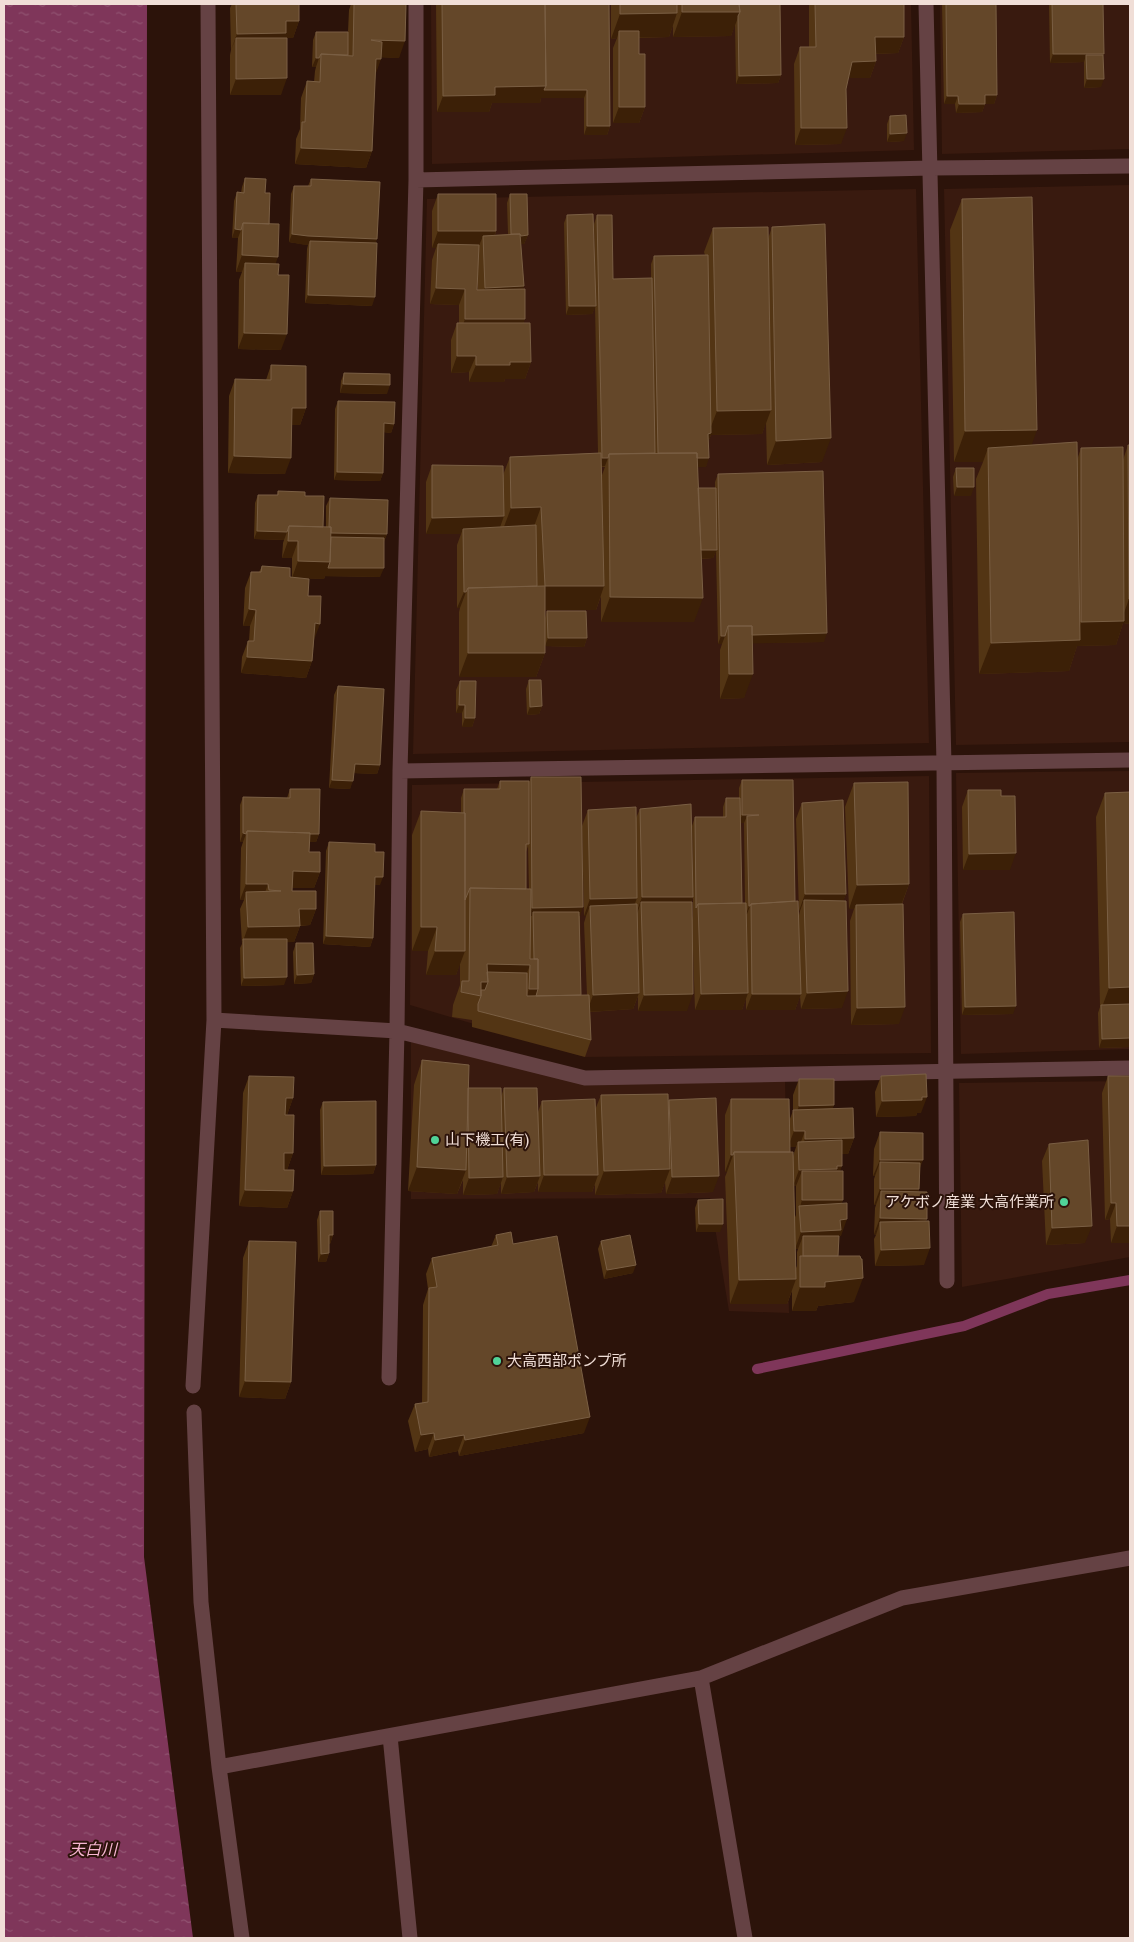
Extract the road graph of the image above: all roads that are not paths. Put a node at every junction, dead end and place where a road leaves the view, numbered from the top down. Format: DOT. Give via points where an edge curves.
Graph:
graph roads {
  1 [pos="208,4"];
  2 [pos="416,4"];
  3 [pos="926,4"];
  4 [pos="1130,166"];
  5 [pos="931,168"];
  6 [pos="416,180"];
  7 [pos="1130,760"];
  8 [pos="944,764"];
  9 [pos="400,772"];
  10 [pos="214,1020"];
  11 [pos="397,1031"];
  12 [pos="1130,1068"];
  13 [pos="947,1070"];
  14 [pos="947,1281"];
  15 [pos="389,1378"];
  16 [pos="193,1386"];
  17 [pos="194,1412"];
  18 [pos="1130,1558"];
  19 [pos="701,1678"];
  20 [pos="390,1736"];
  21 [pos="219,1767"];
  22 [pos="242,1938"];
  23 [pos="410,1938"];
  24 [pos="745,1938"];
  1 -- 10 [label="street"];
  2 -- 6 [label="street"];
  3 -- 5 [label="street"];
  4 -- 5 [label="street"];
  5 -- 6 [label="street"];
  5 -- 8 [label="street"];
  6 -- 9 [label="street"];
  7 -- 8 [label="street"];
  8 -- 9 [label="street"];
  8 -- 13 [label="street"];
  9 -- 11 [label="street"];
  10 -- 11 [label="street"];
  10 -- 16 [label="street"];
  11 -- 13 [label="street" via="585,1078"];
  11 -- 15 [label="street"];
  12 -- 13 [label="street"];
  13 -- 14 [label="street"];
  17 -- 21 [label="street" via="201,1602"];
  18 -- 19 [label="street" via="902,1598"];
  19 -- 20 [label="street"];
  19 -- 24 [label="street"];
  20 -- 21 [label="street"];
  20 -- 23 [label="street"];
  21 -- 22 [label="street"];
}
